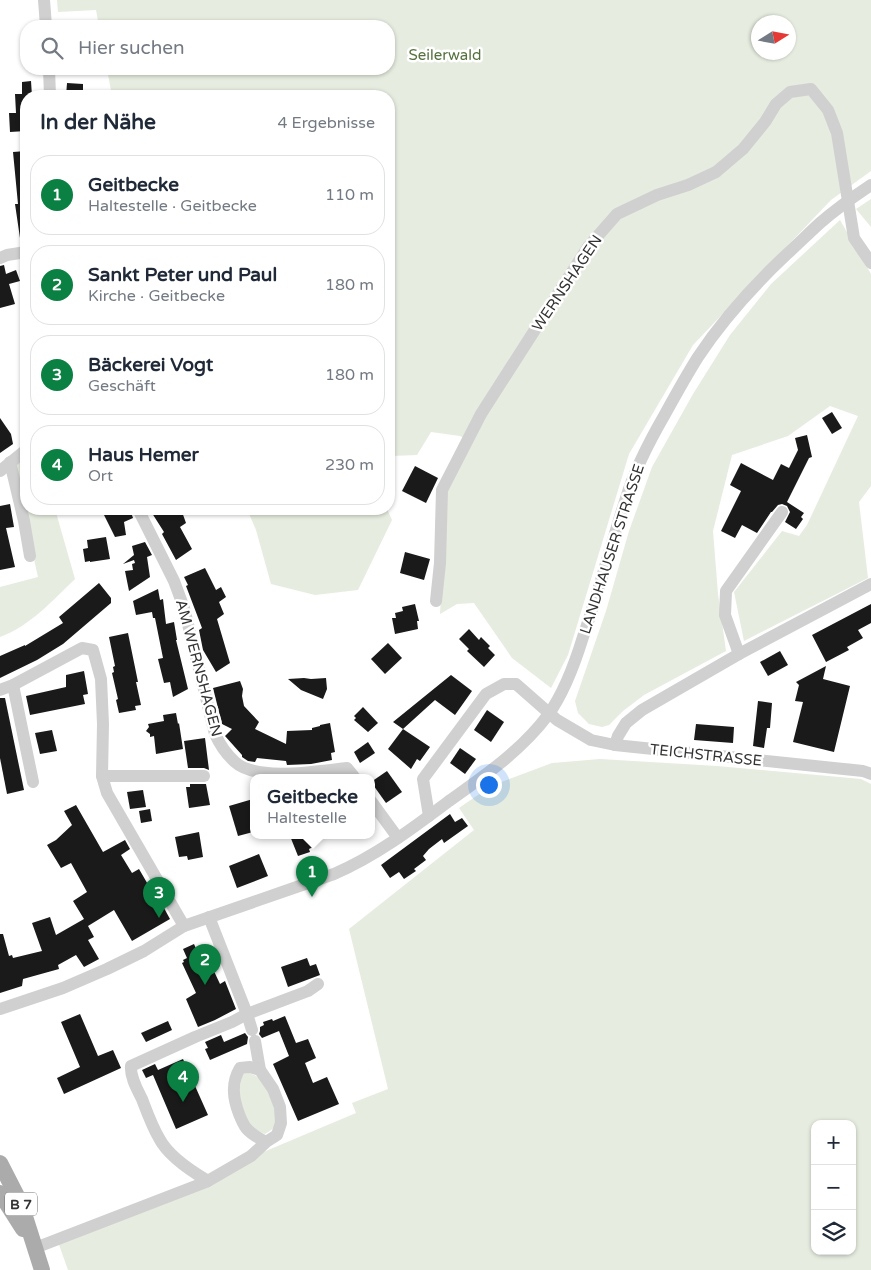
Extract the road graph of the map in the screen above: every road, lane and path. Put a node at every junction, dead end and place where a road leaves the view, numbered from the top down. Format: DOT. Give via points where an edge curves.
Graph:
graph roads {
  1 [pos="44,0"];
  2 [pos="46,20"];
  3 [pos="49,75"];
  4 [pos="50,90"];
  5 [pos="871,185"];
  6 [pos="847,201"];
  7 [pos="20,253"];
  8 [pos="0,258"];
  9 [pos="871,263"];
  10 [pos="20,454"];
  11 [pos="10,462"];
  12 [pos="0,471"];
  13 [pos="20,504"];
  14 [pos="782,512"];
  15 [pos="23,515"];
  16 [pos="141,515"];
  17 [pos="30,556"];
  18 [pos="871,584"];
  19 [pos="436,601"];
  20 [pos="739,654"];
  21 [pos="13,685"];
  22 [pos="0,690"];
  23 [pos="549,714"];
  24 [pos="615,745"];
  25 [pos="287,774"];
  26 [pos="287,774"];
  27 [pos="351,774"];
  28 [pos="871,774"];
  29 [pos="102,776"];
  30 [pos="204,776"];
  31 [pos="33,782"];
  32 [pos="375,806"];
  33 [pos="429,816"];
  34 [pos="398,838"];
  35 [pos="209,917"];
  36 [pos="184,926"];
  37 [pos="318,984"];
  38 [pos="0,1010"];
  39 [pos="247,1014"];
  40 [pos="260,1070"];
  41 [pos="266,1142"];
  42 [pos="0,1163"];
  43 [pos="208,1181"];
  44 [pos="0,1192"];
  45 [pos="35,1248"];
  46 [pos="42,1270"];
  1 -- 2 [label="street"];
  3 -- 4 [label="street"];
  5 -- 6 [label="street, LANDHAUSER STRASSE"];
  6 -- 9 [label="street" via="854,238"];
  6 -- 19 [label="street, WERNSHAGEN" via="837,133 828,110 811,89 790,92 776,104 743,149 716,172 617,214 588,247 481,414 442,490"];
  6 -- 23 [label="street, LANDHAUSER STRASSE" via="759,281 699,355 675,395 626,496 573,668"];
  7 -- 8 [label="street"];
  10 -- 11 [label="street"];
  11 -- 12 [label="street"];
  11 -- 13 [label="street"];
  14 -- 20 [label="street" via="726,591 725,615"];
  15 -- 17 [label="street"];
  16 -- 25 [label="street, AM WERNSHAGEN" via="184,608 221,747 236,764 255,772"];
  18 -- 20 [label="street"];
  20 -- 24 [label="street" via="642,710 626,723"];
  21 -- 22 [label="street"];
  21 -- 29 [label="street" via="82,648 93,650 100,679"];
  21 -- 31 [label="street"];
  23 -- 24 [label="street, TEICHSTRASSE" via="591,740"];
  23 -- 33 [label="street, LANDHAUSER STRASSE" via="497,766"];
  23 -- 33 [label="street" via="516,684 504,684 486,694 423,779"];
  24 -- 28 [label="street, TEICHSTRASSE"];
  26 -- 27 [label="street, AM WERNSHAGEN" via="347,768"];
  29 -- 30 [label="street"];
  29 -- 36 [label="street" via="108,793"];
  32 -- 34 [label="street"];
  33 -- 34 [label="street, LANDHAUSER STRASSE"];
  34 -- 35 [label="street, LANDHAUSER STRASSE" via="334,874"];
  35 -- 36 [label="street, LANDHAUSER STRASSE"];
  35 -- 39 [label="street"];
  36 -- 38 [label="street, LANDHAUSER STRASSE" via="107,969"];
  37 -- 39 [label="street" via="308,991"];
  39 -- 40 [label="street"];
  39 -- 43 [label="street" via="131,1066 132,1077 160,1140 177,1159"];
  40 -- 41 [label="street" via="280,1107 281,1123 277,1135"];
  40 -- 41 [label="street" via="250,1066 240,1068 233,1088 235,1104 245,1127"];
  41 -- 43 [label="street" via="252,1156"];
  42 -- 45 [label="main road, B 7" via="21,1204"];
  43 -- 45 [label="street"];
  44 -- 45 [label="main road, B 7"];
  45 -- 46 [label="main road, B 7"];
}
